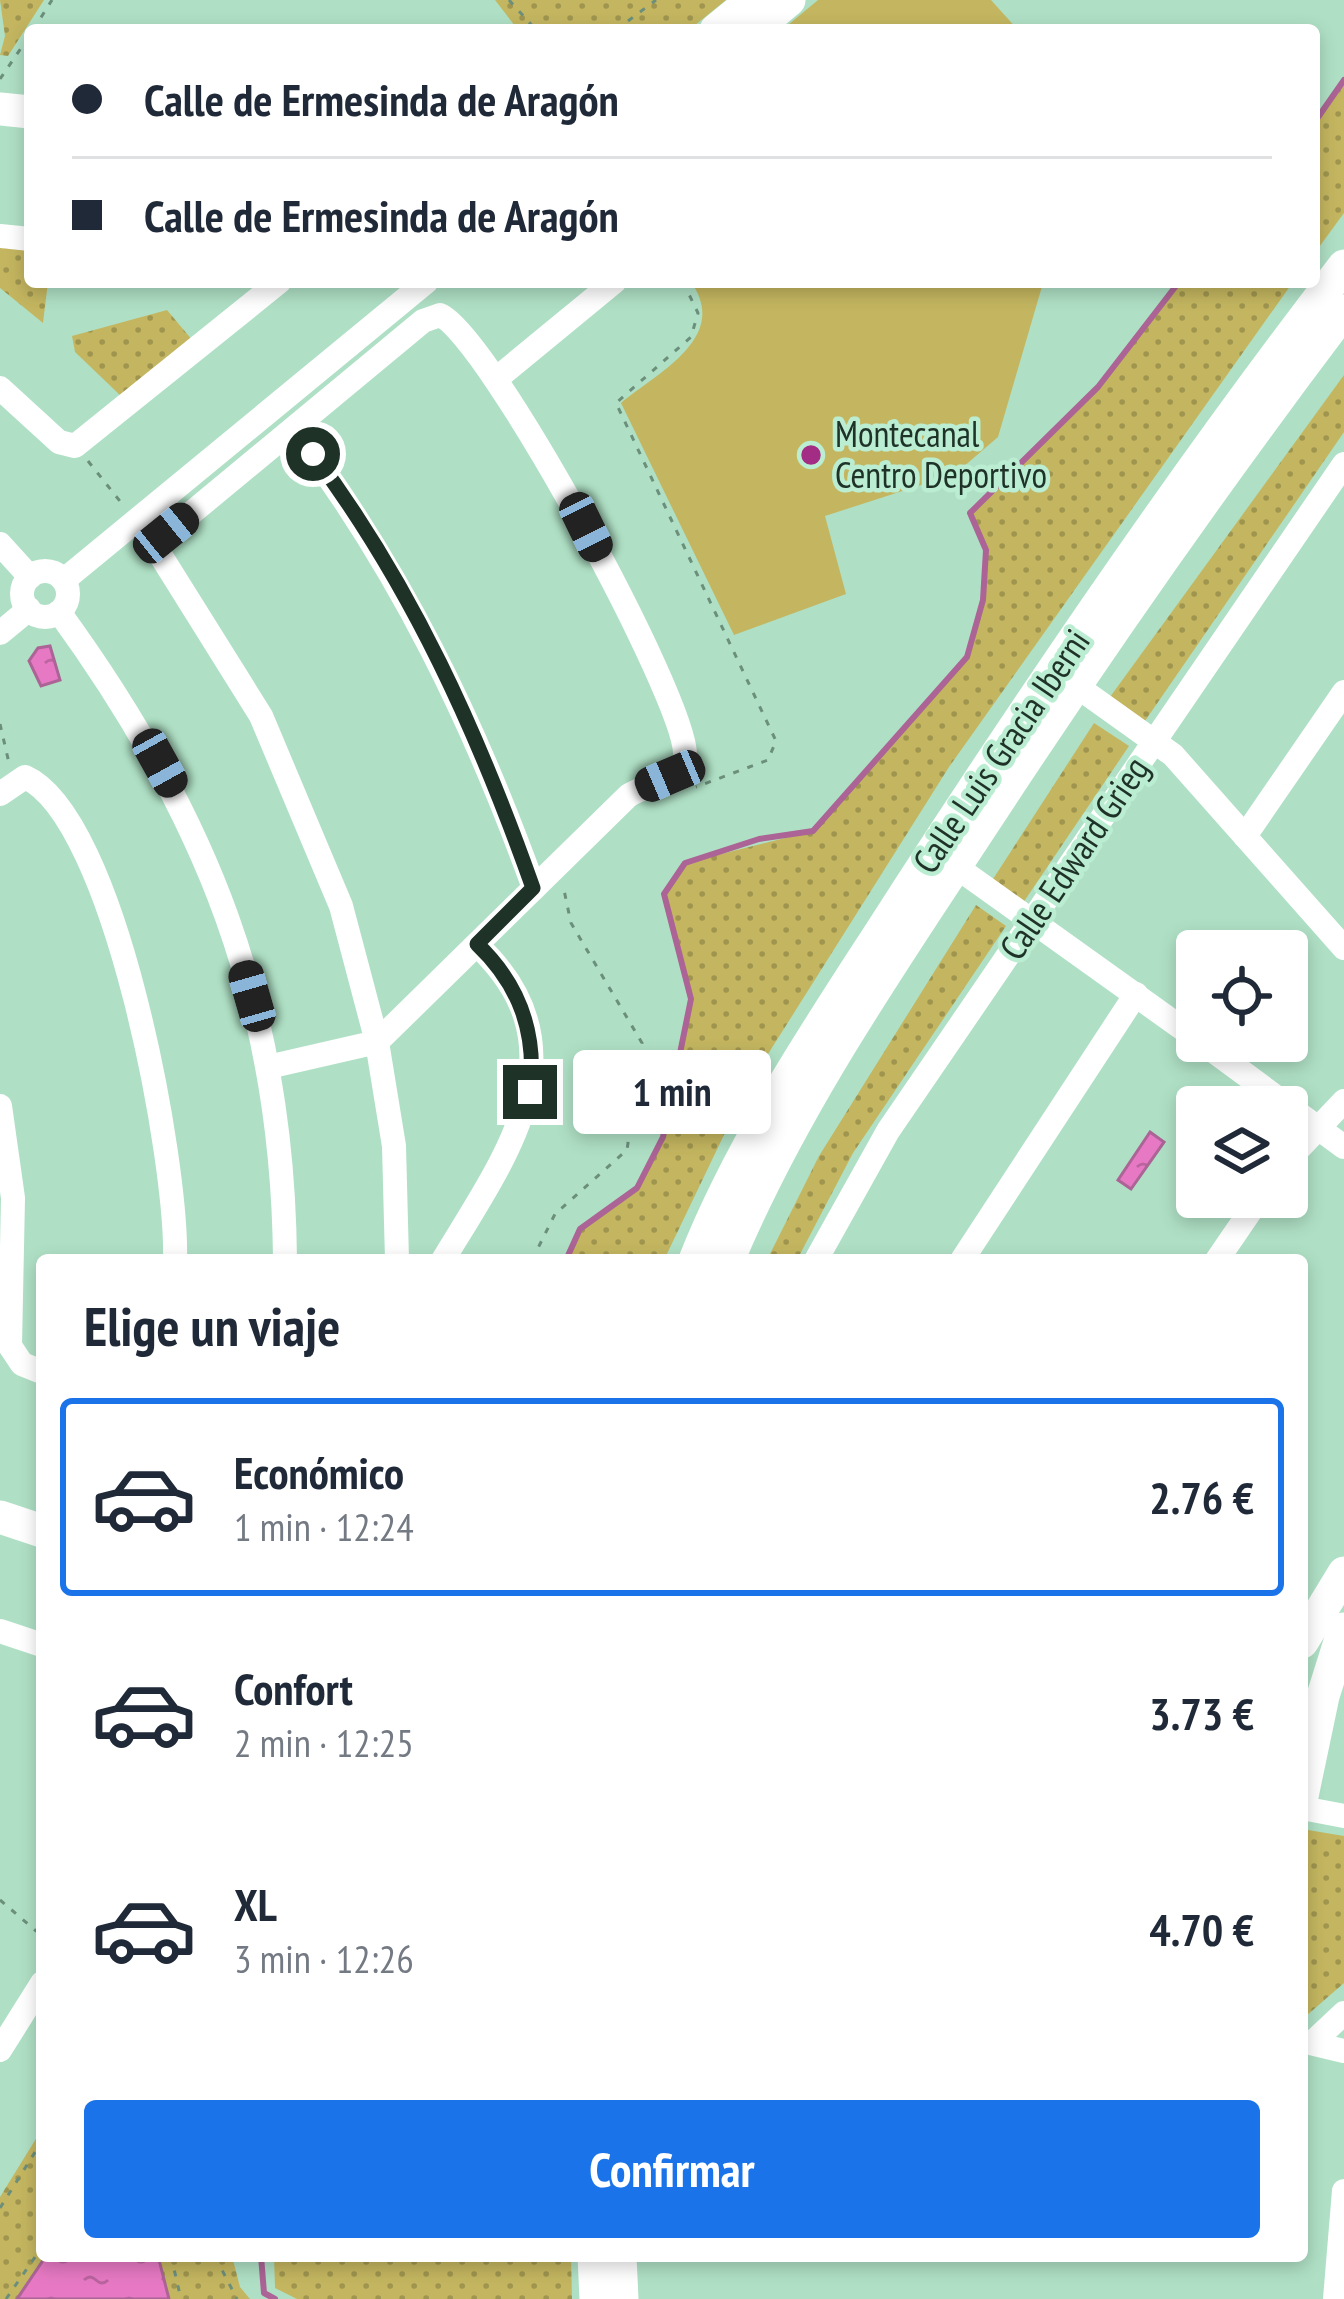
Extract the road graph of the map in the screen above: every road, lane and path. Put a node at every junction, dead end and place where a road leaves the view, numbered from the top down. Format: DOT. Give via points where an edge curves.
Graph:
graph roads {
  1 [pos="509,0"];
  2 [pos="656,0"];
  3 [pos="753,0"];
  4 [pos="789,0"];
  5 [pos="531,24"];
  6 [pos="624,24"];
  7 [pos="723,24"];
  8 [pos="760,24"];
  9 [pos="24,44"];
  10 [pos="0,79"];
  11 [pos="1344,266"];
  12 [pos="272,288"];
  13 [pos="419,288"];
  14 [pos="607,288"];
  15 [pos="1344,311"];
  16 [pos="496,379"];
  17 [pos="0,388"];
  18 [pos="294,429"];
  19 [pos="75,446"];
  20 [pos="1344,464"];
  21 [pos="126,509"];
  22 [pos="0,544"];
  23 [pos="30,577"];
  24 [pos="64,580"];
  25 [pos="29,609"];
  26 [pos="59,612"];
  27 [pos="0,633"];
  28 [pos="1075,686"];
  29 [pos="1344,692"];
  30 [pos="0,724"];
  31 [pos="1155,740"];
  32 [pos="6,788"];
  33 [pos="1244,836"];
  34 [pos="955,866"];
  35 [pos="533,888"];
  36 [pos="1034,920"];
  37 [pos="477,944"];
  38 [pos="1344,947"];
  39 [pos="1136,994"];
  40 [pos="1176,1024"];
  41 [pos="377,1042"];
  42 [pos="1228,1062"];
  43 [pos="268,1067"];
  44 [pos="1344,1101"];
  45 [pos="0,1107"];
  46 [pos="1316,1126"];
  47 [pos="1308,1136"];
  48 [pos="1344,1147"];
  49 [pos="1245,1218"];
  50 [pos="175,1254"];
  51 [pos="285,1254"];
  52 [pos="397,1254"];
  53 [pos="446,1254"];
  54 [pos="698,1254"];
  55 [pos="731,1254"];
  56 [pos="819,1254"];
  57 [pos="966,1254"];
  58 [pos="1221,1254"];
  59 [pos="36,1370"];
  60 [pos="0,1496"];
  61 [pos="36,1508"];
  62 [pos="0,1517"];
  63 [pos="36,1529"];
  64 [pos="1344,1573"];
  65 [pos="1344,1629"];
  66 [pos="0,1631"];
  67 [pos="1308,1632"];
  68 [pos="36,1643"];
  69 [pos="1308,1722"];
  70 [pos="1308,1809"];
  71 [pos="1344,1816"];
  72 [pos="0,1900"];
  73 [pos="36,1931"];
  74 [pos="36,1993"];
  75 [pos="1344,2013"];
  76 [pos="1308,2042"];
  77 [pos="0,2050"];
  78 [pos="1344,2051"];
  79 [pos="36,2151"];
  80 [pos="1344,2191"];
  81 [pos="0,2208"];
  82 [pos="36,2256"];
  83 [pos="172,2262"];
  84 [pos="222,2262"];
  85 [pos="594,2262"];
  86 [pos="620,2262"];
  87 [pos="6,2299"];
  88 [pos="181,2299"];
  89 [pos="237,2299"];
  90 [pos="596,2299"];
  91 [pos="622,2299"];
  92 [pos="1335,2299"];
  1 -- 5 [label="path"];
  2 -- 6 [label="path"];
  3 -- 7 [label="main road"];
  4 -- 8 [label="main road"];
  9 -- 10 [label="path"];
  11 -- 54 [label="main road, Calle Luis Gracia Iberni" via="953,820 812,1041"];
  12 -- 19 [label="street"];
  13 -- 24 [label="street"];
  14 -- 16 [label="street"];
  15 -- 28 [label="main road, Calle Luis Gracia Iberni"];
  16 -- 18 [label="street" via="454,324 432,315"];
  16 -- 35 [label="street" via="586,527 685,755 674,774 628,796"];
  17 -- 19 [label="street" via="55,439"];
  18 -- 35 [label="street" via="361,521 434,648"];
  18 -- 41 [label="street" via="157,548 287,768 341,906"];
  19 -- 21 [label="path"];
  20 -- 31 [label="street, Calle Edward Grieg"];
  22 -- 23 [label="street"];
  23 -- 24 [label="street" via="45,571"];
  23 -- 25 [label="street" via="22,593"];
  24 -- 26 [label="street" via="68,598"];
  25 -- 26 [label="street"];
  25 -- 27 [label="street"];
  26 -- 43 [label="street" via="142,732 203,848"];
  28 -- 31 [label="street"];
  28 -- 34 [label="main road, Calle Luis Gracia Iberni"];
  29 -- 33 [label="street"];
  30 -- 32 [label="path"];
  31 -- 33 [label="street"];
  31 -- 36 [label="street, Calle Edward Grieg"];
  32 -- 50 [label="street" via="26,777 47,787 123,952 167,1144"];
  33 -- 38 [label="street"];
  34 -- 36 [label="street"];
  34 -- 55 [label="main road, Calle Luis Gracia Iberni" via="807,1097"];
  35 -- 37 [label="street"];
  36 -- 39 [label="street"];
  36 -- 56 [label="street, Calle Edward Grieg" via="889,1131"];
  37 -- 41 [label="street"];
  37 -- 53 [label="street" via="515,991 532,1074 518,1130"];
  39 -- 40 [label="street"];
  39 -- 57 [label="street"];
  41 -- 43 [label="street"];
  41 -- 52 [label="street" via="394,1146"];
  42 -- 46 [label="street"];
  43 -- 51 [label="street"];
  44 -- 46 [label="street"];
  45 -- 59 [label="street" via="13,1198 10,1346"];
  46 -- 47 [label="street"];
  46 -- 48 [label="street"];
  49 -- 58 [label="street"];
  60 -- 61 [label="main road"];
  62 -- 63 [label="main road"];
  64 -- 67 [label="main road"];
  65 -- 69 [label="main road"];
  66 -- 68 [label="street"];
  70 -- 71 [label="street"];
  72 -- 73 [label="path"];
  74 -- 77 [label="street"];
  75 -- 76 [label="street"];
  76 -- 78 [label="street"];
  79 -- 81 [label="path"];
  80 -- 92 [label="street"];
  82 -- 87 [label="path"];
  83 -- 88 [label="path"];
  84 -- 89 [label="path"];
  85 -- 90 [label="main road"];
  86 -- 91 [label="main road"];
}
